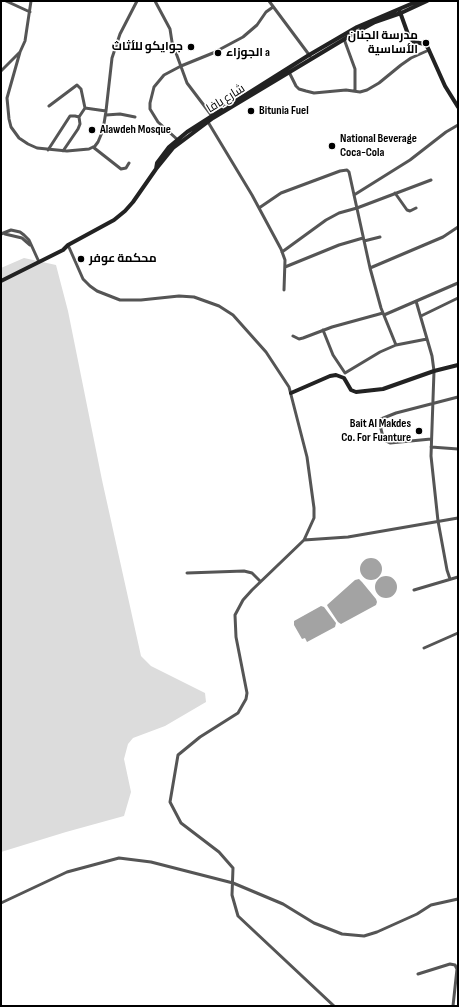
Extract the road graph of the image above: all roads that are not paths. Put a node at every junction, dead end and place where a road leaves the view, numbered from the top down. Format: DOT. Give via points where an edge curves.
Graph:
graph roads {
  1 [pos="6,1"];
  2 [pos="31,1"];
  3 [pos="137,1"];
  4 [pos="154,1"];
  5 [pos="269,1"];
  6 [pos="418,1"];
  7 [pos="427,1"];
  8 [pos="273,7"];
  9 [pos="400,11"];
  10 [pos="30,12"];
  11 [pos="344,39"];
  12 [pos="429,50"];
  13 [pos="20,52"];
  14 [pos="310,56"];
  15 [pos="181,66"];
  16 [pos="1,71"];
  17 [pos="289,72"];
  18 [pos="355,91"];
  19 [pos="49,106"];
  20 [pos="458,107"];
  21 [pos="85,108"];
  22 [pos="106,113"];
  23 [pos="212,116"];
  24 [pos="134,117"];
  25 [pos="79,118"];
  26 [pos="208,122"];
  27 [pos="458,125"];
  28 [pos="179,141"];
  29 [pos="93,147"];
  30 [pos="48,150"];
  31 [pos="63,151"];
  32 [pos="129,163"];
  33 [pos="431,180"];
  34 [pos="395,193"];
  35 [pos="354,195"];
  36 [pos="259,208"];
  37 [pos="357,208"];
  38 [pos="416,208"];
  39 [pos="458,227"];
  40 [pos="3,234"];
  41 [pos="380,237"];
  42 [pos="363,240"];
  43 [pos="68,245"];
  44 [pos="282,252"];
  45 [pos="39,262"];
  46 [pos="285,268"];
  47 [pos="370,268"];
  48 [pos="1,281"];
  49 [pos="458,283"];
  50 [pos="284,290"];
  51 [pos="458,298"];
  52 [pos="416,301"];
  53 [pos="384,314"];
  54 [pos="421,316"];
  55 [pos="324,330"];
  56 [pos="293,336"];
  57 [pos="427,339"];
  58 [pos="396,346"];
  59 [pos="458,366"];
  60 [pos="434,371"];
  61 [pos="291,393"];
  62 [pos="458,397"];
  63 [pos="433,404"];
  64 [pos="431,439"];
  65 [pos="431,447"];
  66 [pos="458,450"];
  67 [pos="458,518"];
  68 [pos="438,521"];
  69 [pos="304,540"];
  70 [pos="187,573"];
  71 [pos="458,577"];
  72 [pos="450,579"];
  73 [pos="260,581"];
  74 [pos="414,590"];
  75 [pos="458,633"];
  76 [pos="424,648"];
  77 [pos="233,882"];
  78 [pos="458,899"];
  79 [pos="1,902"];
  80 [pos="418,974"];
  81 [pos="334,1006"];
  82 [pos="453,1006"];
  1 -- 10 [label="street"];
  2 -- 10 [label="street"];
  3 -- 22 [label="street" via="120,34 112,58"];
  4 -- 15 [label="street" via="170,29"];
  5 -- 8 [label="street"];
  6 -- 9 [label="street"];
  7 -- 9 [label="street, شارع يافا"];
  8 -- 14 [label="street"];
  8 -- 15 [label="street" via="244,37"];
  9 -- 11 [label="street, شارع يافا"];
  9 -- 12 [label="street" via="412,40 425,44"];
  9 -- 14 [label="street" via="357,27"];
  10 -- 13 [label="street" via="25,41"];
  11 -- 14 [label="street, شارع يافا"];
  11 -- 18 [label="street" via="355,69"];
  12 -- 18 [label="street" via="406,61 367,90"];
  12 -- 20 [label="street" via="445,86"];
  13 -- 16 [label="street"];
  13 -- 30 [label="street" via="7,98 11,127 19,138 37,148"];
  14 -- 17 [label="street, شارع يافا"];
  14 -- 23 [label="street"];
  15 -- 23 [label="street" via="190,89"];
  15 -- 28 [label="street" via="164,75 154,87 150,103 150,109 158,122"];
  17 -- 18 [label="street" via="299,89 314,93"];
  17 -- 26 [label="street, شارع يافا"];
  19 -- 21 [label="street" via="77,84 81,89"];
  21 -- 22 [label="street"];
  21 -- 25 [label="street"];
  22 -- 24 [label="street"];
  22 -- 29 [label="street" via="103,130"];
  23 -- 28 [label="street"];
  25 -- 30 [label="street" via="70,116"];
  25 -- 31 [label="street" via="78,129"];
  26 -- 28 [label="street, شارع يافا"];
  26 -- 36 [label="street"];
  27 -- 35 [label="street" via="410,160"];
  28 -- 43 [label="street, شارع يافا" via="125,211 101,228"];
  29 -- 31 [label="street"];
  29 -- 32 [label="street" via="121,169 126,168"];
  30 -- 31 [label="street"];
  33 -- 34 [label="street"];
  34 -- 37 [label="street"];
  34 -- 38 [label="street" via="407,210"];
  35 -- 36 [label="street" via="349,172 345,170 281,193"];
  35 -- 37 [label="street"];
  36 -- 44 [label="street"];
  37 -- 42 [label="street"];
  37 -- 44 [label="street" via="326,220"];
  39 -- 47 [label="street" via="437,239"];
  40 -- 45 [label="street" via="22,238 30,245"];
  41 -- 42 [label="street"];
  42 -- 46 [label="street" via="339,246"];
  42 -- 47 [label="street"];
  43 -- 45 [label="street, شارع يافا"];
  43 -- 61 [label="street" via="83,279 97,291 120,300 194,297 219,306 233,315 266,352 286,380"];
  44 -- 46 [label="street"];
  45 -- 48 [label="street, شارع يافا"];
  46 -- 50 [label="street"];
  47 -- 53 [label="street"];
  49 -- 52 [label="street"];
  51 -- 54 [label="street"];
  52 -- 53 [label="street"];
  52 -- 54 [label="street"];
  53 -- 55 [label="street"];
  53 -- 58 [label="street"];
  54 -- 57 [label="street"];
  55 -- 56 [label="street" via="299,339"];
  55 -- 58 [label="street" via="333,355 345,373 380,352"];
  57 -- 58 [label="street"];
  57 -- 60 [label="street"];
  59 -- 60 [label="street"];
  60 -- 61 [label="street" via="382,388 360,392 351,390 344,378 336,375"];
  60 -- 63 [label="street"];
  61 -- 69 [label="street" via="307,457 314,508 314,518"];
  62 -- 63 [label="street"];
  63 -- 64 [label="street"];
  63 -- 64 [label="street" via="396,413 381,419 380,425 383,437 390,443"];
  64 -- 65 [label="street"];
  65 -- 66 [label="street"];
  65 -- 68 [label="street"];
  67 -- 68 [label="street"];
  68 -- 69 [label="street" via="348,537"];
  68 -- 72 [label="street"];
  69 -- 73 [label="street"];
  70 -- 73 [label="street" via="244,571 252,573"];
  71 -- 72 [label="street"];
  72 -- 74 [label="street"];
  73 -- 77 [label="street" via="243,600 235,615 246,699 238,713 200,737 178,755 170,802 182,823 219,852 233,868"];
  75 -- 76 [label="street"];
  77 -- 78 [label="street" via="283,904 314,923 342,934 364,936 417,914 431,905"];
  77 -- 79 [label="street" via="151,862 119,858 67,872"];
  77 -- 81 [label="street" via="232,895 238,916"];
  80 -- 82 [label="street" via="450,964 455,965 457,969"];
}
